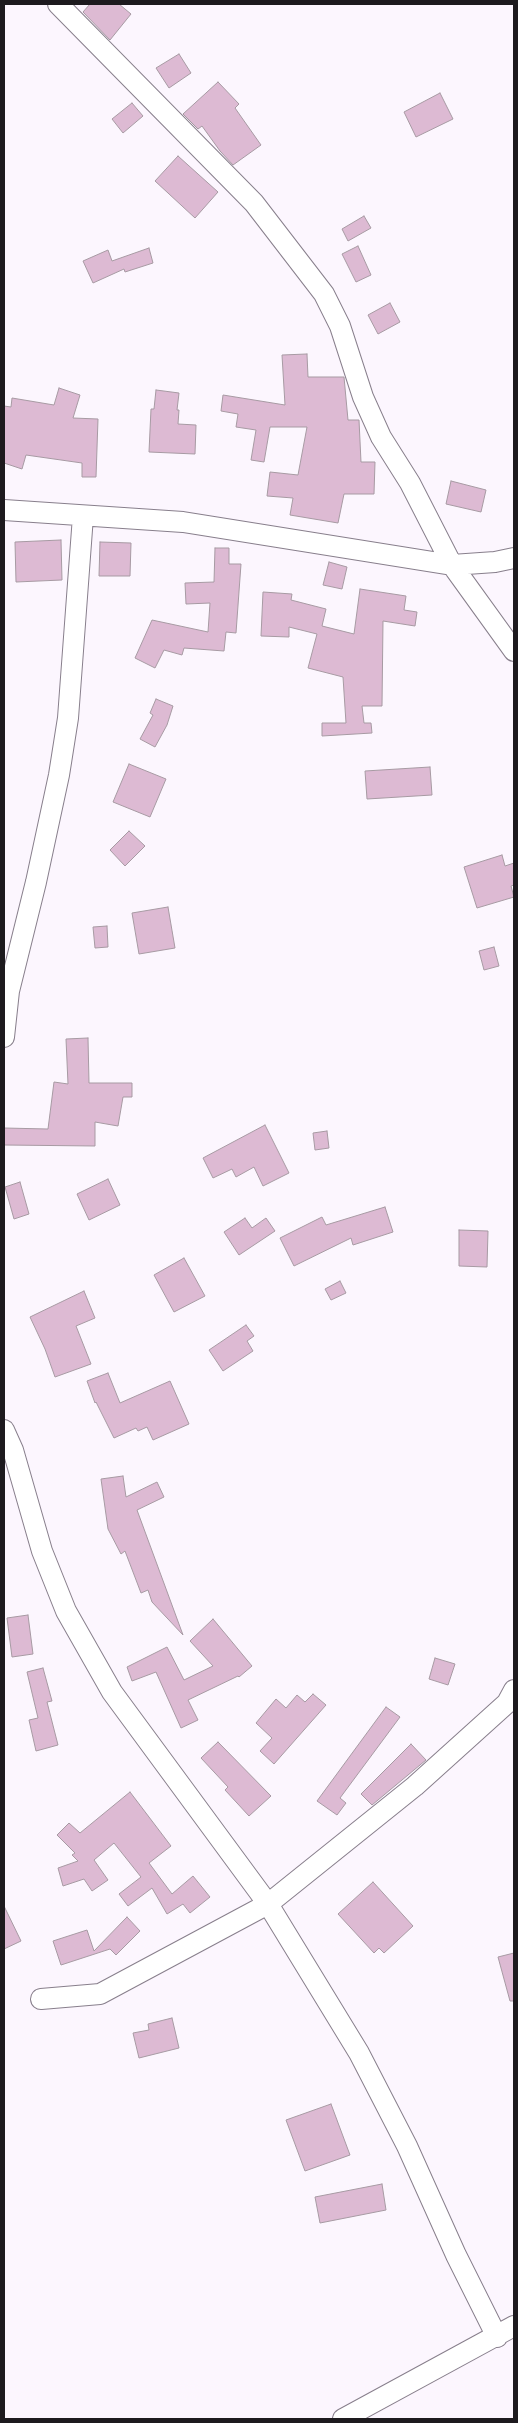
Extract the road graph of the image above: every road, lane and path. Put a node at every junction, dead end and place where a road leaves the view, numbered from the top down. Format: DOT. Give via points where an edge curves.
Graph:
graph roads {
  1 [pos="58,4"];
  2 [pos="4,510"];
  3 [pos="83,516"];
  4 [pos="514,558"];
  5 [pos="452,565"];
  6 [pos="514,651"];
  7 [pos="4,1037"];
  8 [pos="4,1430"];
  9 [pos="514,1690"];
  10 [pos="268,1904"];
  11 [pos="41,1999"];
  12 [pos="514,2326"];
  13 [pos="497,2337"];
  14 [pos="343,2419"];
  1 -- 5 [label="street" via="254,203 324,294 340,326 363,398 381,437 410,483"];
  2 -- 3 [label="street"];
  3 -- 5 [label="street" via="182,522"];
  3 -- 7 [label="street" via="68,718 36,882 9,992"];
  4 -- 5 [label="street"];
  5 -- 6 [label="street"];
  8 -- 10 [label="street" via="13,1450 42,1551 71,1620 112,1692"];
  9 -- 10 [label="street" via="506,1703 416,1786"];
  10 -- 11 [label="street" via="100,1994"];
  10 -- 13 [label="street" via="359,2053 407,2146"];
  12 -- 13 [label="street"];
  13 -- 14 [label="street"];
}
